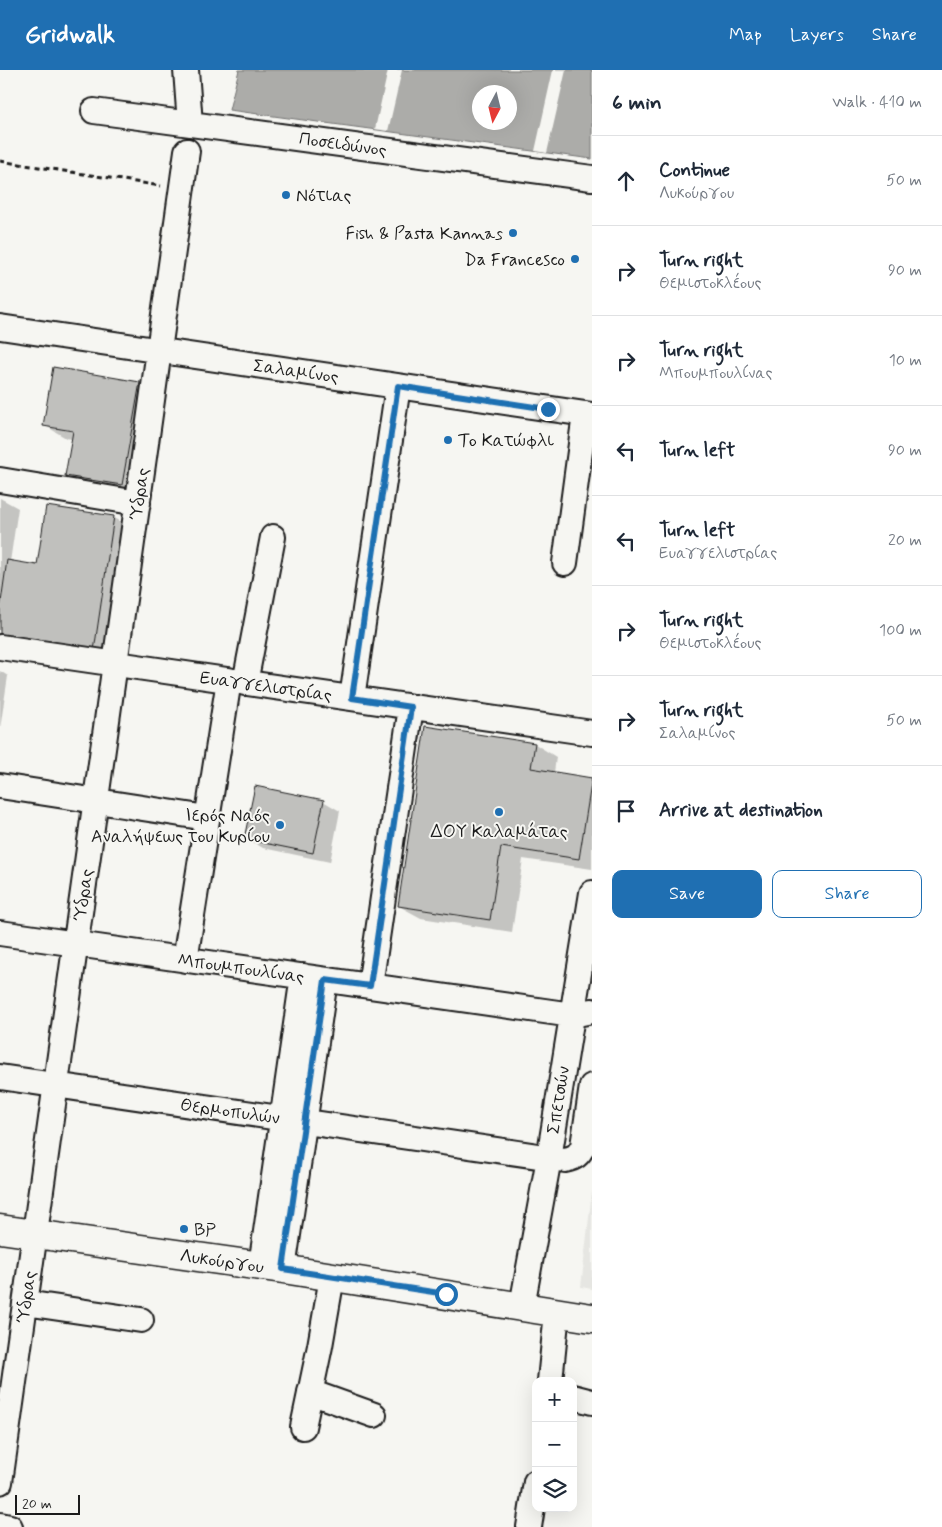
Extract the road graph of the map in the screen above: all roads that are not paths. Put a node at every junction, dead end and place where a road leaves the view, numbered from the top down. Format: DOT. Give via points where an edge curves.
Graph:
graph roads {
  1 [pos="186,70"];
  2 [pos="94,111"];
  3 [pos="190,124"];
  4 [pos="187,151"];
  5 [pos="592,178"];
  6 [pos="0,327"];
  7 [pos="159,350"];
  8 [pos="398,386"];
  9 [pos="589,415"];
  10 [pos="0,480"];
  11 [pos="138,503"];
  12 [pos="273,537"];
  13 [pos="564,563"];
  14 [pos="0,647"];
  15 [pos="115,664"];
  16 [pos="237,681"];
  17 [pos="352,698"];
  18 [pos="411,707"];
  19 [pos="592,733"];
  20 [pos="0,786"];
  21 [pos="96,801"];
  22 [pos="207,818"];
  23 [pos="592,893"];
  24 [pos="0,933"];
  25 [pos="76,945"];
  26 [pos="186,960"];
  27 [pos="314,978"];
  28 [pos="370,986"];
  29 [pos="582,1013"];
  30 [pos="0,1077"];
  31 [pos="56,1085"];
  32 [pos="592,1086"];
  33 [pos="293,1120"];
  34 [pos="549,1158"];
  35 [pos="0,1229"];
  36 [pos="35,1234"];
  37 [pos="272,1268"];
  38 [pos="332,1277"];
  39 [pos="25,1303"];
  40 [pos="522,1306"];
  41 [pos="557,1312"];
  42 [pos="592,1318"];
  43 [pos="141,1320"];
  44 [pos="550,1377"];
  45 [pos="310,1392"];
  46 [pos="577,1398"];
  47 [pos="592,1402"];
  48 [pos="374,1415"];
  49 [pos="303,1427"];
  50 [pos="0,1482"];
  51 [pos="532,1512"];
  52 [pos="0,1525"];
  53 [pos="10,1527"];
  54 [pos="530,1527"];
  1 -- 3 [label="street"];
  2 -- 3 [label="street, Ποσειδώνος"];
  3 -- 5 [label="street, Ποσειδώνος"];
  4 -- 7 [label="street, Ύδρας"];
  6 -- 7 [label="street, Σαλαμίνος"];
  7 -- 8 [label="street, Σαλαμίνος"];
  7 -- 11 [label="street, Ύδρας"];
  8 -- 9 [label="street, Σαλαμίνος"];
  8 -- 17 [label="street"];
  9 -- 13 [label="street"];
  10 -- 11 [label="street"];
  11 -- 15 [label="street, Ύδρας"];
  12 -- 16 [label="street"];
  14 -- 15 [label="street, Ευαγγελιστρίας"];
  15 -- 16 [label="street, Ευαγγελιστρίας"];
  15 -- 21 [label="street, Ύδρας"];
  16 -- 17 [label="street, Ευαγγελιστρίας"];
  16 -- 22 [label="street"];
  17 -- 18 [label="street, Ευαγγελιστρίας"];
  18 -- 19 [label="street, Ευαγγελιστρίας"];
  18 -- 28 [label="street"];
  20 -- 21 [label="street"];
  21 -- 22 [label="street"];
  21 -- 25 [label="street, Ύδρας"];
  22 -- 26 [label="street"];
  23 -- 29 [label="street, Σπετσών"];
  24 -- 25 [label="street, Μπουμπουλίνας"];
  25 -- 26 [label="street, Μπουμπουλίνας"];
  25 -- 31 [label="street, Ύδρας"];
  26 -- 27 [label="street, Μπουμπουλίνας"];
  27 -- 28 [label="street, Μπουμπουλίνας"];
  27 -- 33 [label="street"];
  28 -- 29 [label="street, Μπουμπουλίνας"];
  29 -- 34 [label="street, Σπετσών"];
  30 -- 31 [label="street, Θερμοπυλών"];
  31 -- 33 [label="street, Θερμοπυλών"];
  31 -- 36 [label="street, Ύδρας"];
  32 -- 34 [label="street, Θερμοπυλών" via="580,1154 573,1159"];
  33 -- 34 [label="street, Θερμοπυλών"];
  33 -- 37 [label="street"];
  34 -- 40 [label="street, Σπετσών"];
  35 -- 36 [label="main road, Λυκούργου"];
  36 -- 37 [label="main road, Λυκούργου"];
  36 -- 39 [label="street, Ύδρας"];
  37 -- 38 [label="main road, Λυκούργου"];
  38 -- 40 [label="main road, Λυκούργου"];
  38 -- 45 [label="street"];
  39 -- 43 [label="street"];
  39 -- 50 [label="street, Ύδρας"];
  40 -- 41 [label="main road, Λυκούργου"];
  41 -- 42 [label="main road, Λυκούργου"];
  41 -- 44 [label="street"];
  45 -- 48 [label="street"];
  45 -- 49 [label="street"];
  46 -- 47 [label="street"];
  51 -- 54 [label="street"];
  52 -- 53 [label="street"];
}
